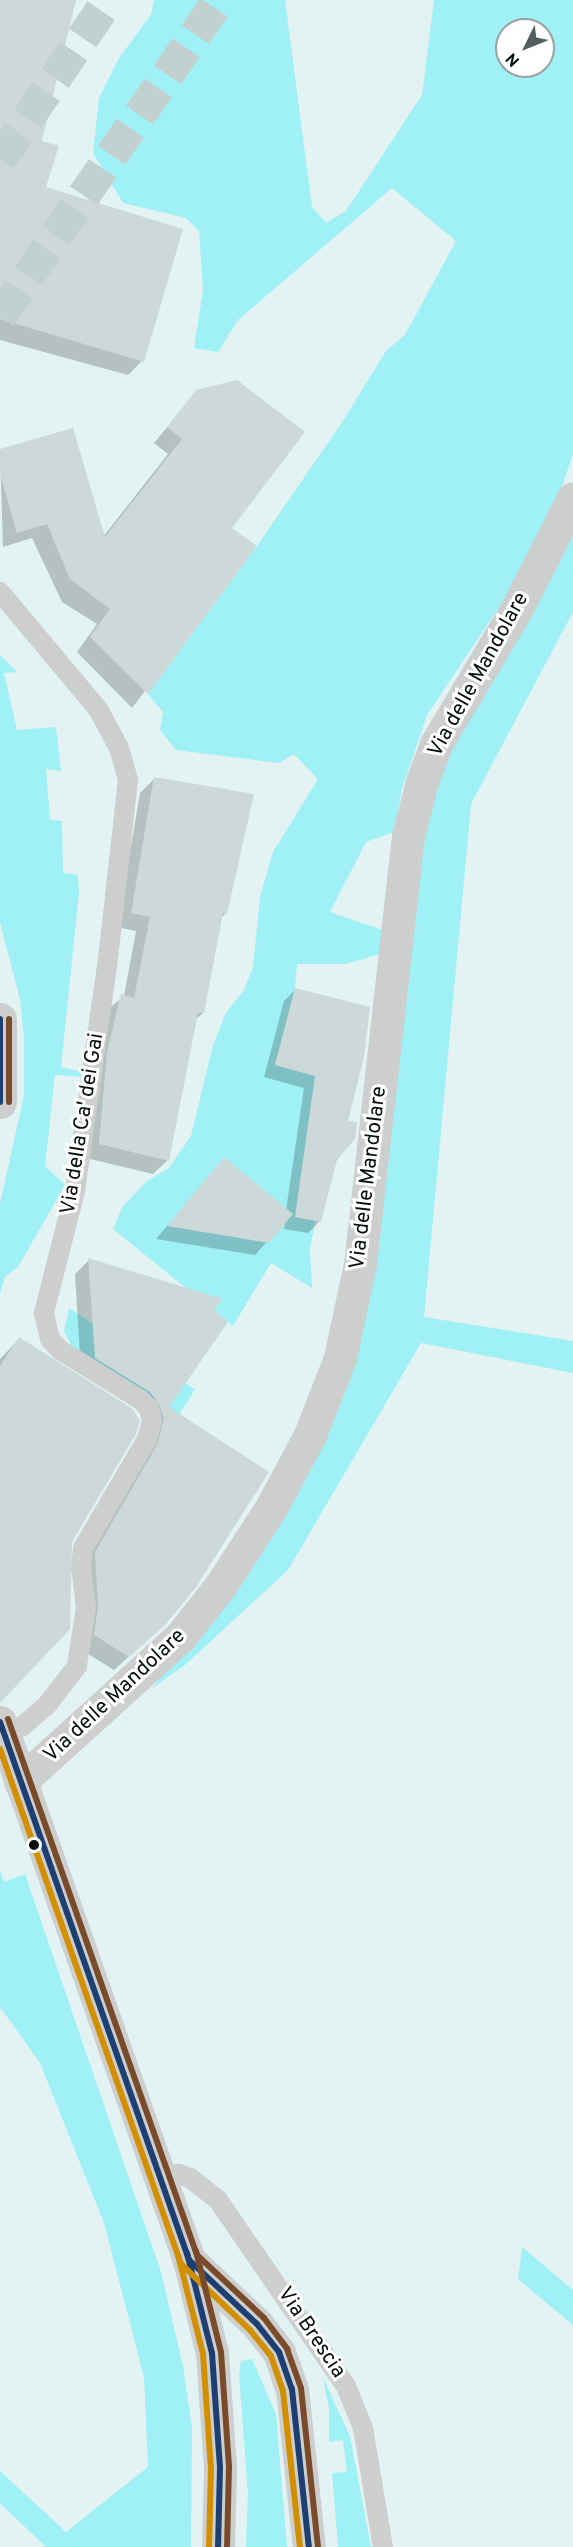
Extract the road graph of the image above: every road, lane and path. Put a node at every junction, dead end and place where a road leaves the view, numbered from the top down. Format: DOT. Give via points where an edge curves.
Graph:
graph roads {
  1 [pos="573,498"];
  2 [pos="0,592"];
  3 [pos="0,1019"];
  4 [pos="0,1102"];
  5 [pos="2,1728"];
  6 [pos="20,1782"];
  7 [pos="160,2179"];
  8 [pos="189,2260"];
  9 [pos="218,2547"];
  10 [pos="309,2547"];
  11 [pos="382,2547"];
  1 -- 6 [label="main road, Via delle Mandolare" via="517,608 436,744 422,782 408,836 360,1264 340,1358 310,1435 271,1508 221,1585 180,1637"];
  2 -- 5 [label="lane, Via della Ca' dei Gai" via="98,710 119,748 128,780 75,1191 44,1313 50,1339 60,1350 141,1400 152,1421 147,1439 83,1548 86,1607 77,1666 46,1705 22,1726"];
  3 -- 4 [label="main road"];
  5 -- 6 [label="main road"];
  6 -- 7 [label="main road"];
  7 -- 8 [label="main road"];
  7 -- 11 [label="lane, Via Brescia" via="178,2174 190,2178 218,2200 346,2386 363,2428"];
  8 -- 9 [label="main road" via="212,2353 220,2467"];
  8 -- 10 [label="main road" via="257,2324 279,2352 292,2389"];
}
